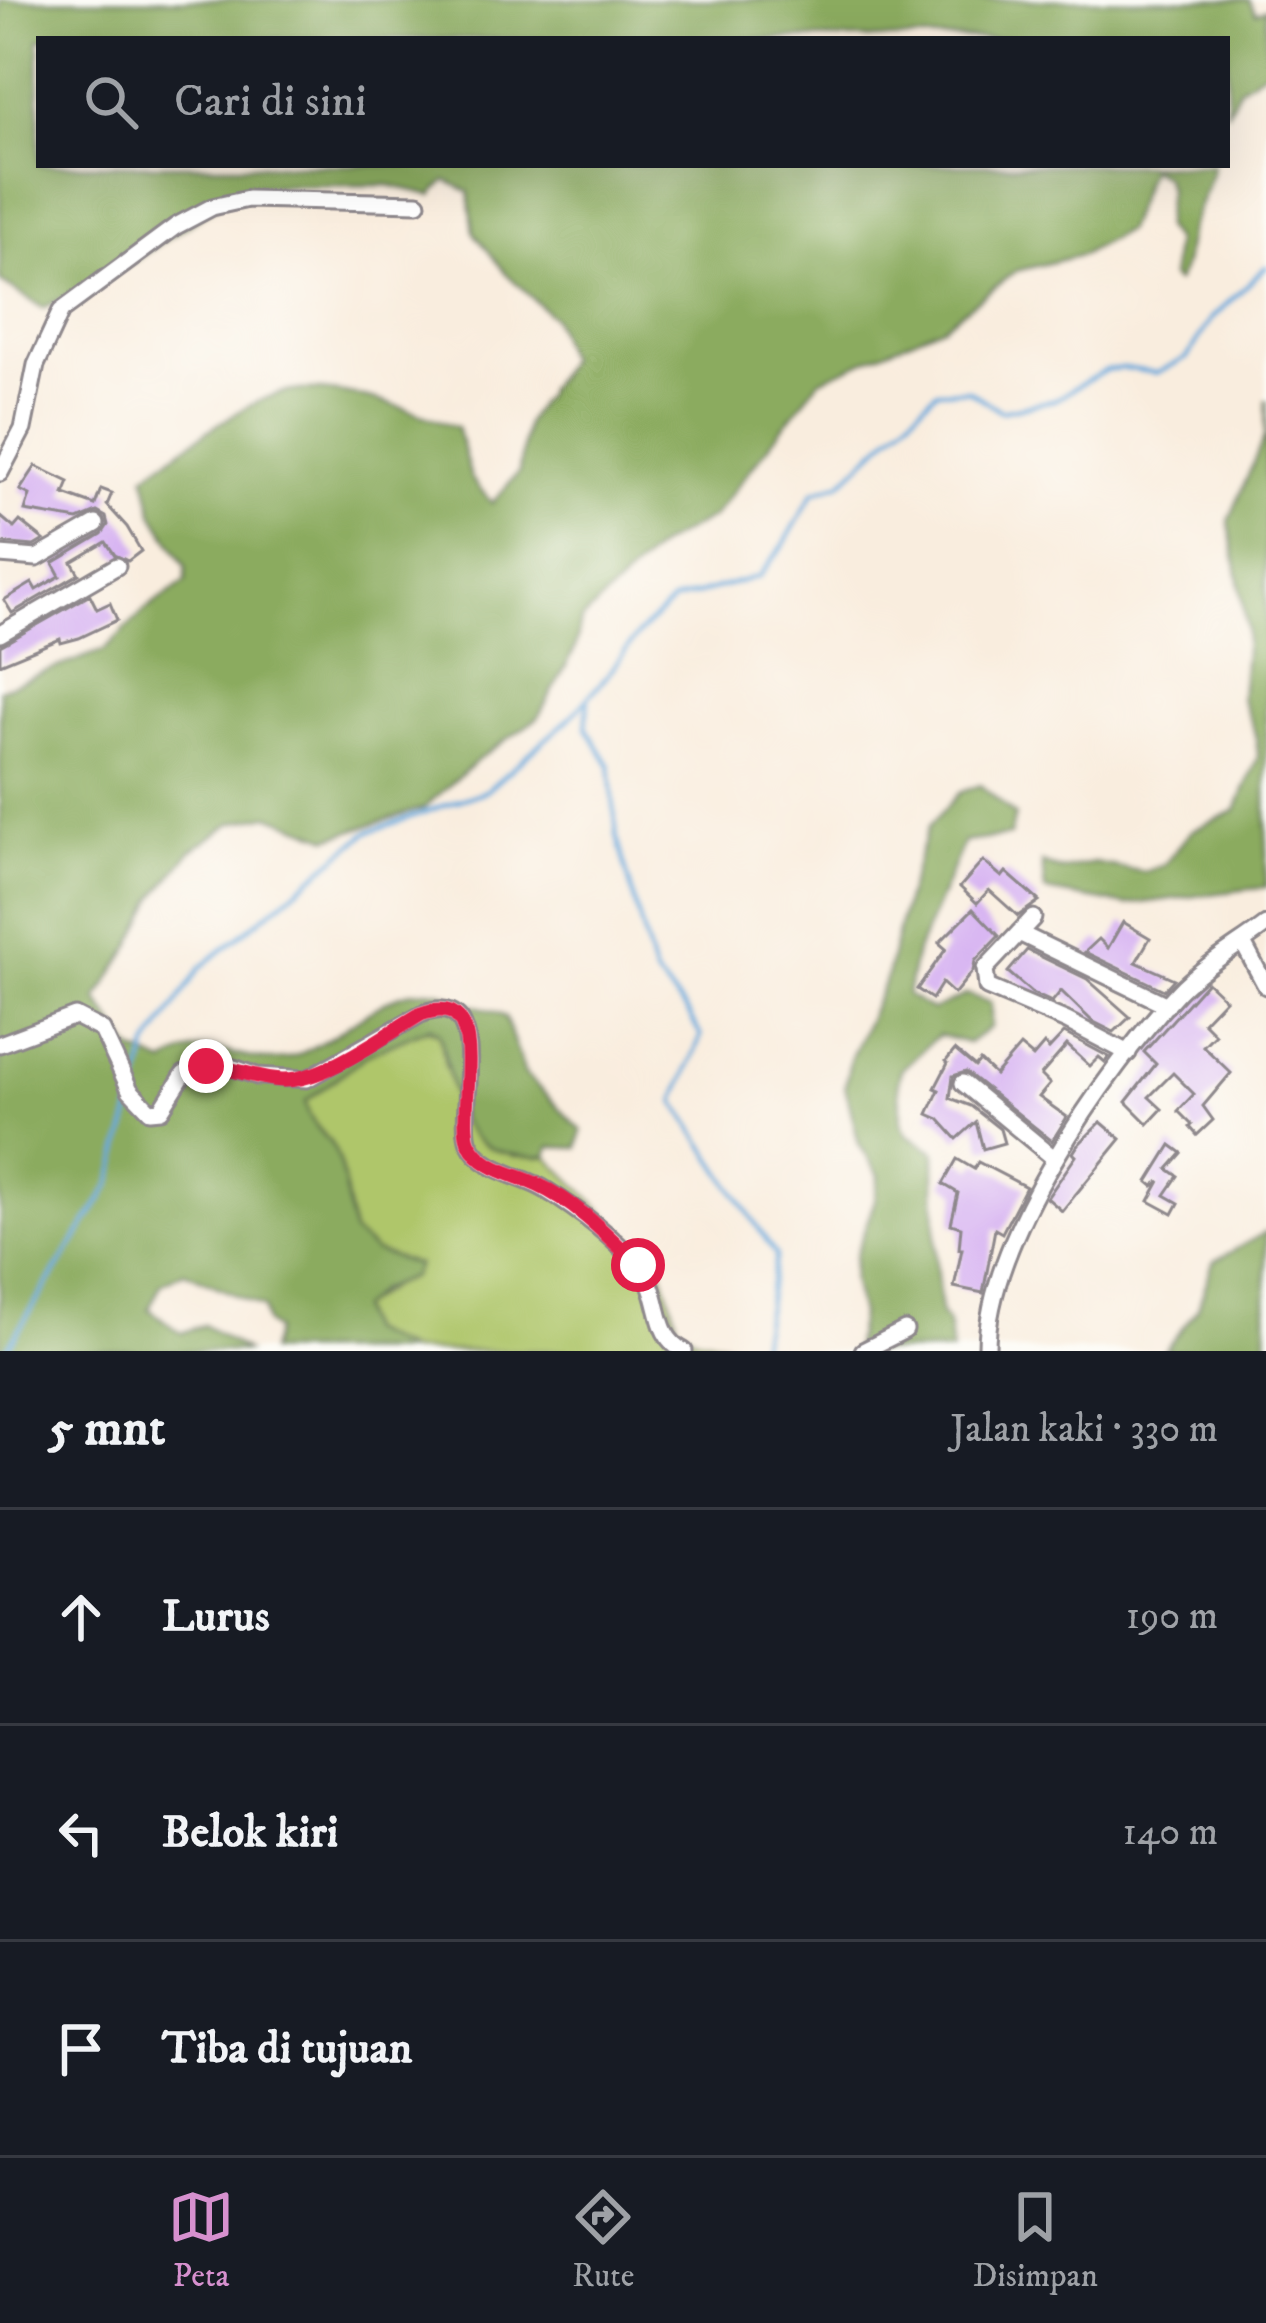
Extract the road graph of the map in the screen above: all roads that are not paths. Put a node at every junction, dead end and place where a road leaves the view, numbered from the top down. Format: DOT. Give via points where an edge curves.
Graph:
graph roads {
  1 [pos="418,203"];
  2 [pos="3,463"];
  3 [pos="96,524"];
  4 [pos="0,555"];
  5 [pos="117,566"];
  6 [pos="0,634"];
  7 [pos="1033,918"];
  8 [pos="1266,925"];
  9 [pos="1019,933"];
  10 [pos="1243,943"];
  11 [pos="1266,986"];
  12 [pos="1167,1005"];
  13 [pos="0,1044"];
  14 [pos="1128,1053"];
  15 [pos="963,1083"];
  16 [pos="1055,1160"];
  17 [pos="905,1330"];
  18 [pos="684,1351"];
  19 [pos="863,1351"];
  20 [pos="987,1351"];
  1 -- 2 [label="street" via="248,199 176,226 61,310 41,350 23,429"];
  3 -- 4 [label="street" via="37,558"];
  5 -- 6 [label="street"];
  7 -- 9 [label="street"];
  8 -- 10 [label="street"];
  9 -- 12 [label="street"];
  9 -- 14 [label="street" via="985,969 987,987"];
  10 -- 11 [label="street"];
  10 -- 12 [label="street"];
  12 -- 14 [label="street"];
  13 -- 18 [label="street" via="74,1016 103,1030 149,1111 161,1109 184,1074 206,1066 307,1079 421,1014 449,1012 468,1041 470,1146 495,1169 541,1186 590,1219 650,1280 664,1336"];
  14 -- 16 [label="street"];
  15 -- 16 [label="street"];
  16 -- 20 [label="street" via="997,1281"];
  17 -- 19 [label="street"];
}
